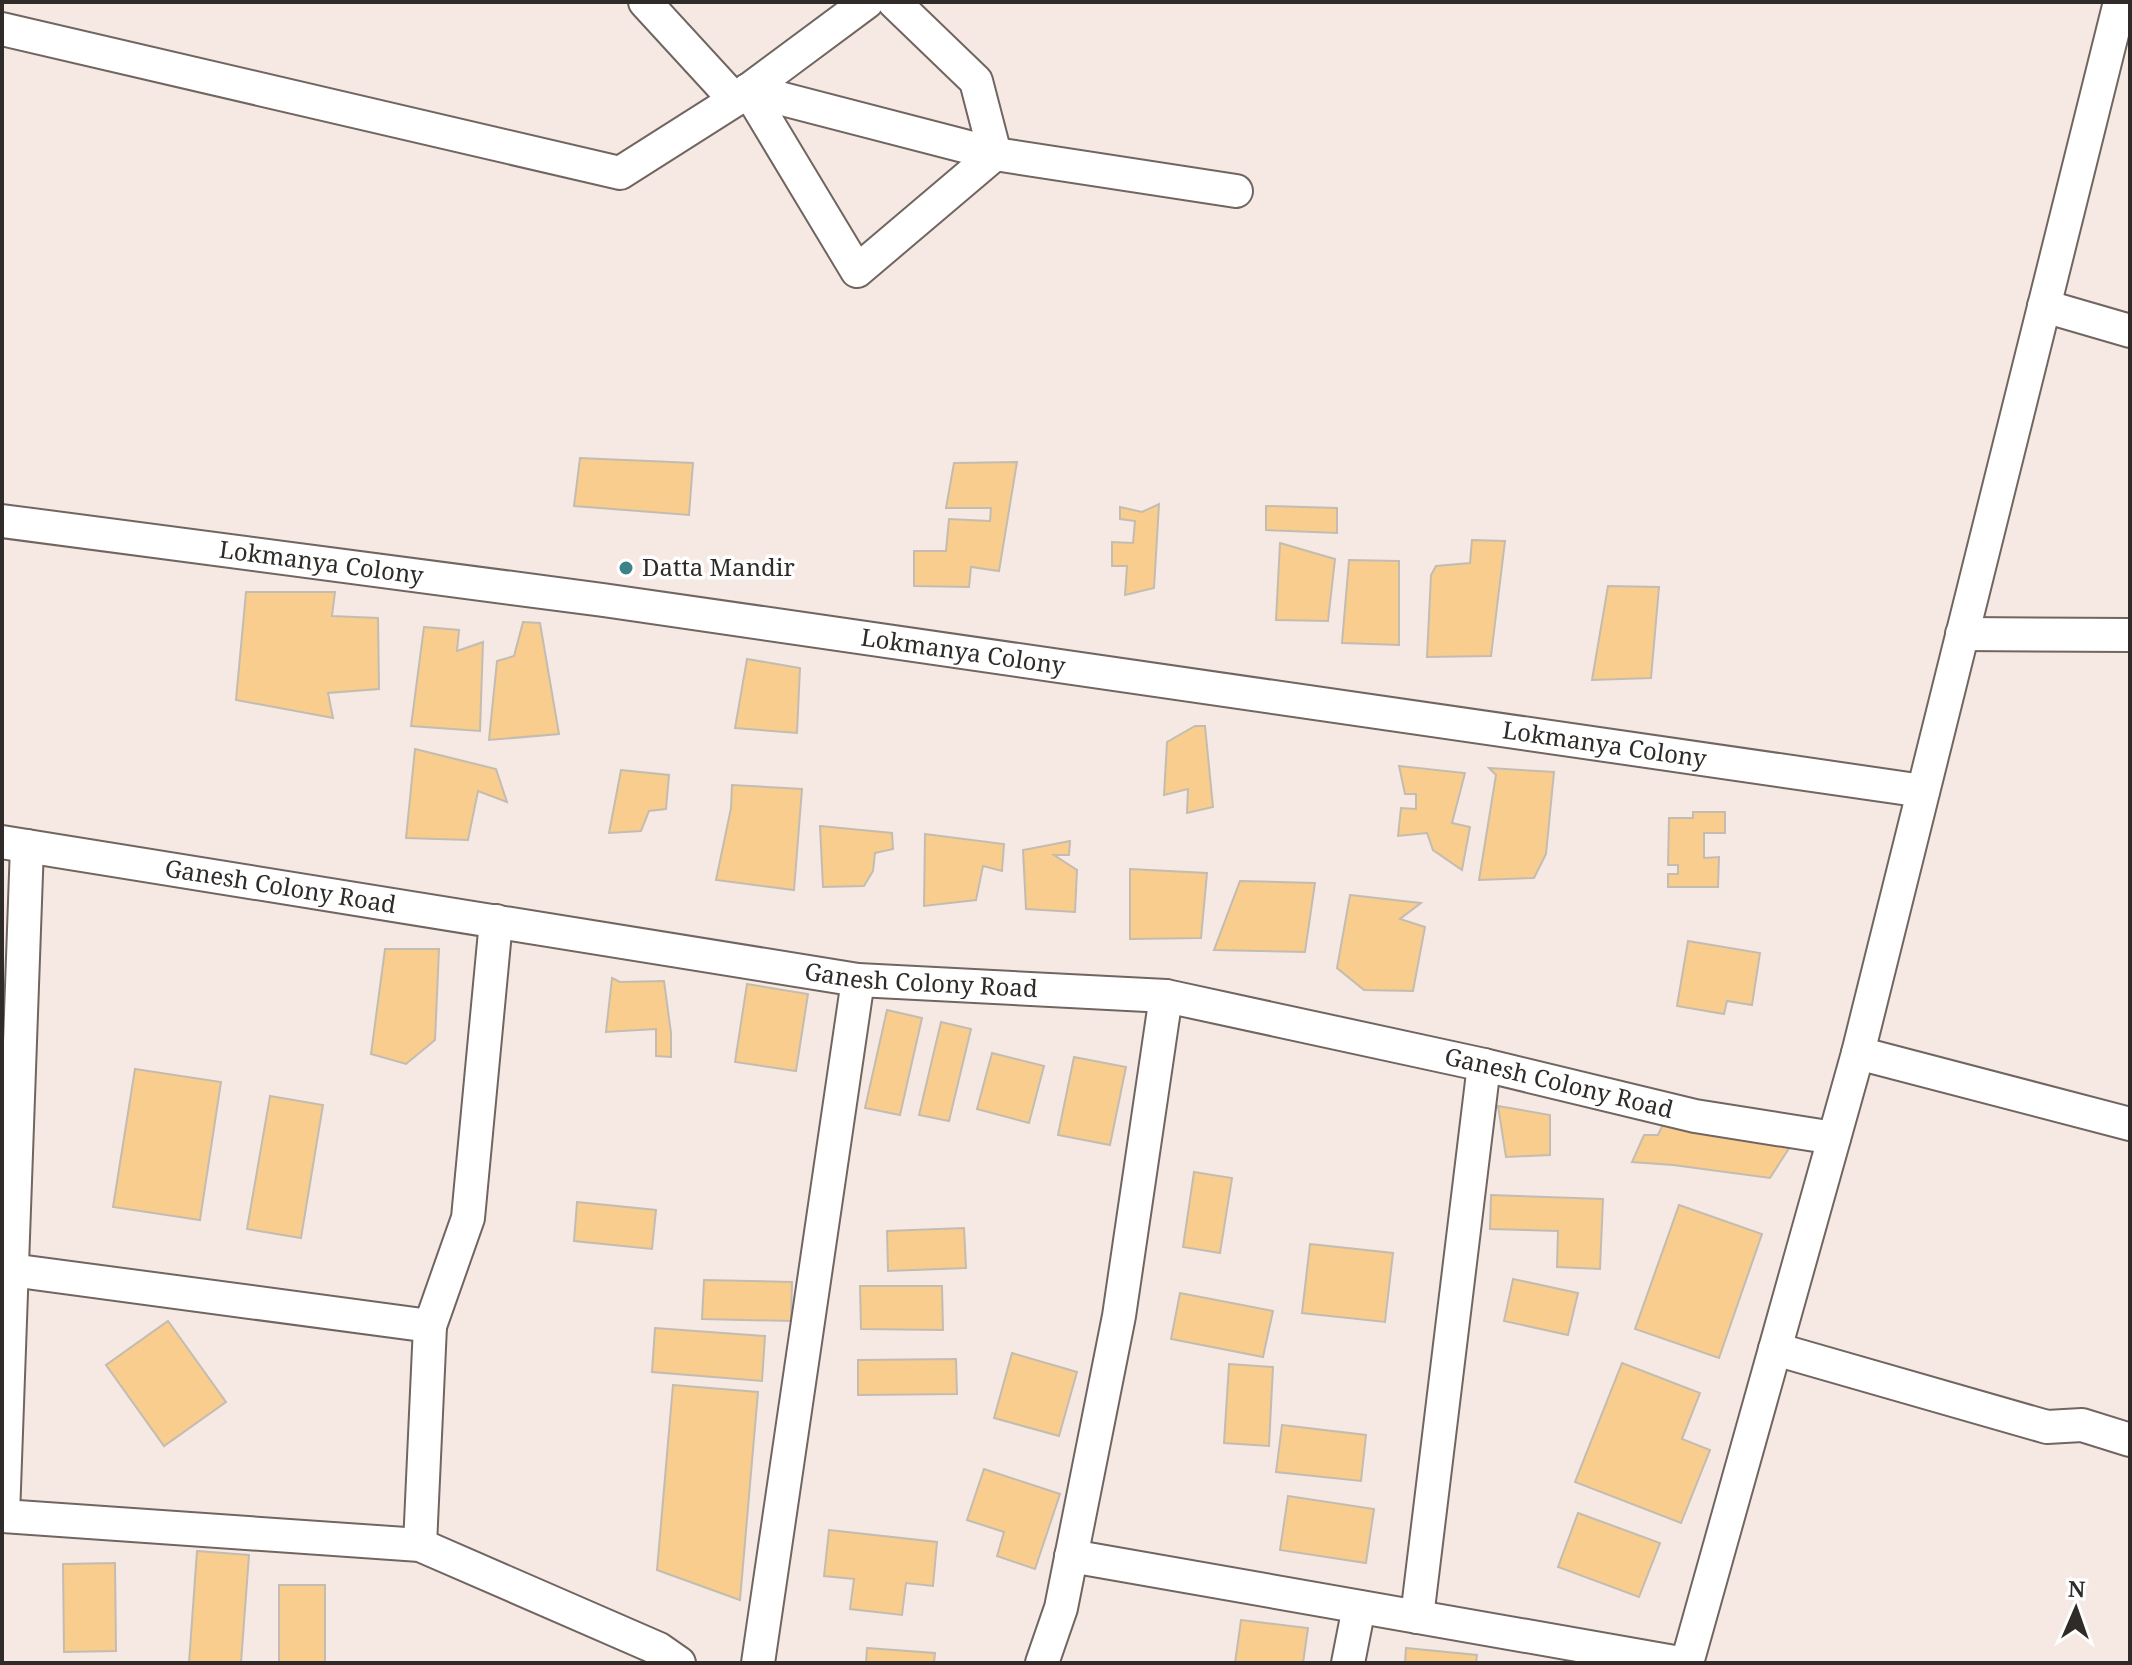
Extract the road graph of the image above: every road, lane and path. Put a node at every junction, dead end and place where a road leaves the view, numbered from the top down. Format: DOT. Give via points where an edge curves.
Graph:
graph roads {
  1 [pos="645,2"];
  2 [pos="867,2"];
  3 [pos="894,2"];
  4 [pos="2120,2"];
  5 [pos="2,29"];
  6 [pos="741,95"];
  7 [pos="995,154"];
  8 [pos="1236,191"];
  9 [pos="2044,306"];
  10 [pos="2130,331"];
  11 [pos="2,521"];
  12 [pos="1962,634"];
  13 [pos="2130,635"];
  14 [pos="1923,791"];
  15 [pos="14,844"];
  16 [pos="496,921"];
  17 [pos="858,980"];
  18 [pos="1166,996"];
  19 [pos="1858,1053"];
  20 [pos="1484,1065"];
  21 [pos="2130,1124"];
  22 [pos="1834,1138"];
  23 [pos="11,1270"];
  24 [pos="430,1326"];
  25 [pos="1775,1349"];
  26 [pos="2130,1440"];
  27 [pos="2,1516"];
  28 [pos="2,1528"];
  29 [pos="420,1545"];
  30 [pos="1071,1556"];
  31 [pos="1359,1607"];
  32 [pos="1417,1617"];
  33 [pos="679,1663"];
  34 [pos="758,1663"];
  35 [pos="1042,1663"];
  36 [pos="1348,1663"];
  37 [pos="1680,1663"];
  38 [pos="1687,1663"];
  1 -- 6 [label="street"];
  2 -- 6 [label="street"];
  3 -- 7 [label="street" via="976,81"];
  4 -- 9 [label="street"];
  5 -- 6 [label="street" via="620,173"];
  6 -- 7 [label="street"];
  6 -- 7 [label="street" via="857,271"];
  7 -- 8 [label="street"];
  9 -- 10 [label="street"];
  9 -- 12 [label="street"];
  11 -- 14 [label="street, Lokmanya Colony" via="619,602"];
  12 -- 13 [label="street"];
  12 -- 14 [label="street"];
  14 -- 19 [label="street"];
  15 -- 16 [label="street, Ganesh Colony Road"];
  15 -- 23 [label="street"];
  16 -- 17 [label="street, Ganesh Colony Road"];
  16 -- 24 [label="street" via="468,1218"];
  17 -- 18 [label="street, Ganesh Colony Road"];
  17 -- 34 [label="street"];
  18 -- 20 [label="street, Ganesh Colony Road"];
  18 -- 30 [label="street" via="1119,1316"];
  19 -- 21 [label="street"];
  19 -- 22 [label="street"];
  20 -- 22 [label="street, Ganesh Colony Road" via="1695,1116"];
  20 -- 32 [label="street"];
  22 -- 25 [label="street"];
  23 -- 24 [label="street"];
  23 -- 27 [label="street"];
  24 -- 29 [label="street"];
  25 -- 26 [label="street" via="2047,1427 2082,1425"];
  25 -- 38 [label="street"];
  27 -- 28 [label="street"];
  27 -- 29 [label="street"];
  29 -- 33 [label="street" via="659,1649"];
  30 -- 31 [label="street"];
  30 -- 35 [label="street"];
  31 -- 32 [label="street"];
  31 -- 36 [label="street"];
  32 -- 37 [label="street"];
}
